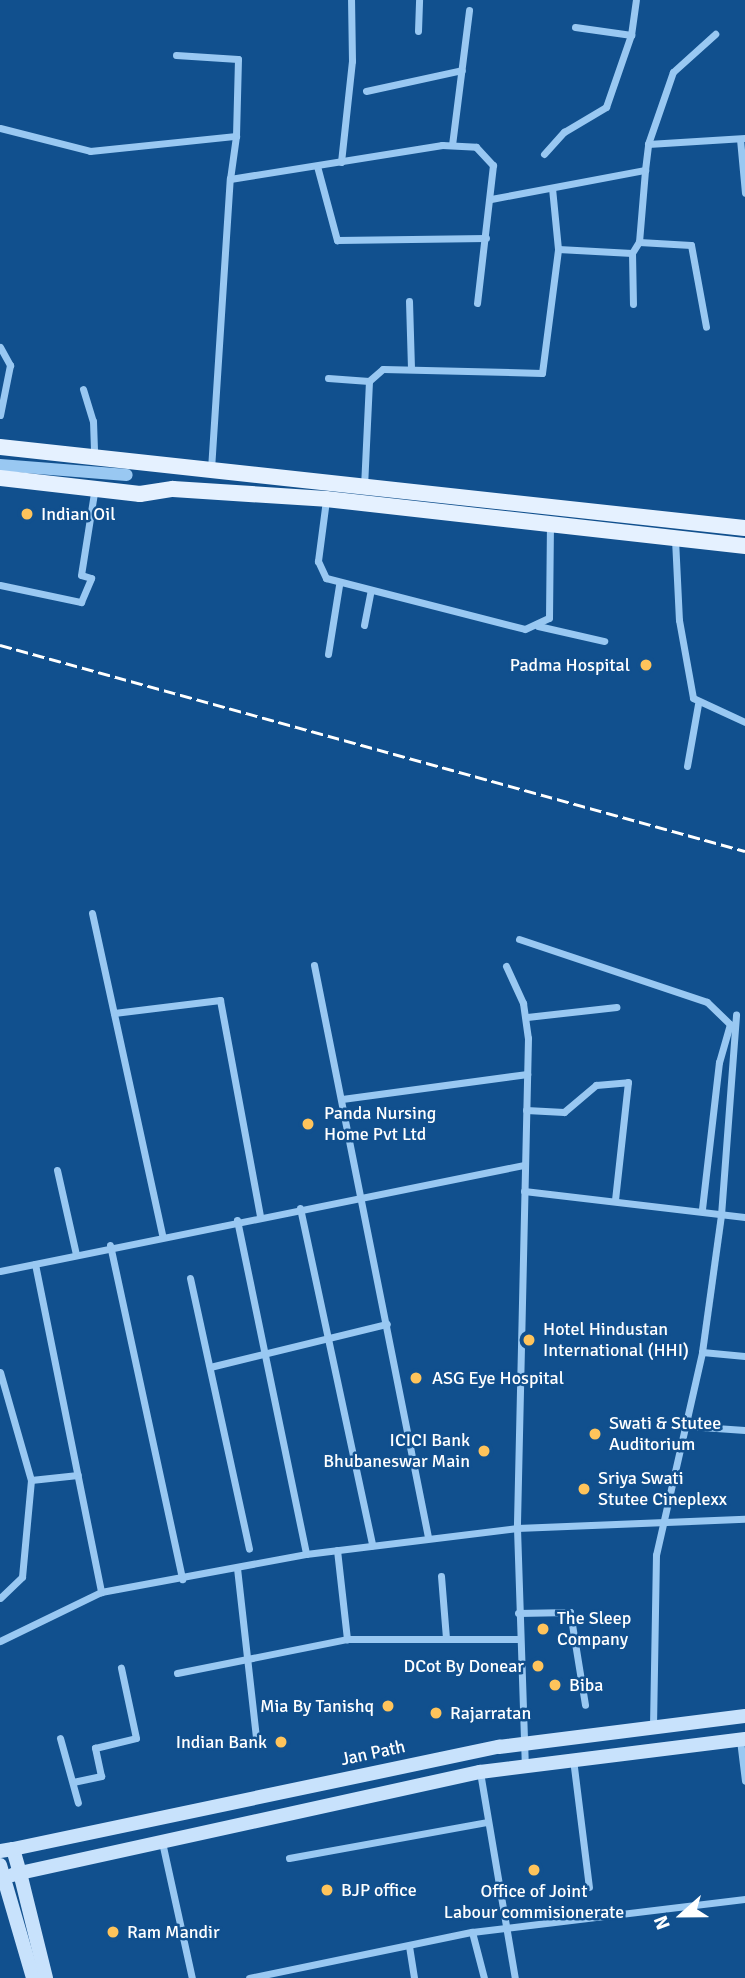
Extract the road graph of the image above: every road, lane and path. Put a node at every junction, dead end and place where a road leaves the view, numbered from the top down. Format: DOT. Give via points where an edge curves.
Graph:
graph roads {
  1 [pos="351,0"];
  2 [pos="419,0"];
  3 [pos="636,0"];
  4 [pos="469,10"];
  5 [pos="575,27"];
  6 [pos="418,31"];
  7 [pos="715,34"];
  8 [pos="631,35"];
  9 [pos="176,55"];
  10 [pos="462,70"];
  11 [pos="366,91"];
  12 [pos="0,128"];
  13 [pos="236,136"];
  14 [pos="743,139"];
  15 [pos="648,144"];
  16 [pos="452,145"];
  17 [pos="544,154"];
  18 [pos="341,162"];
  19 [pos="317,166"];
  20 [pos="645,170"];
  21 [pos="230,179"];
  22 [pos="552,188"];
  23 [pos="745,193"];
  24 [pos="491,199"];
  25 [pos="486,239"];
  26 [pos="639,242"];
  27 [pos="558,249"];
  28 [pos="632,253"];
  29 [pos="409,301"];
  30 [pos="477,303"];
  31 [pos="633,304"];
  32 [pos="706,327"];
  33 [pos="0,347"];
  34 [pos="411,369"];
  35 [pos="328,379"];
  36 [pos="369,381"];
  37 [pos="83,389"];
  38 [pos="0,415"];
  39 [pos="0,447"];
  40 [pos="94,459"];
  41 [pos="146,464"];
  42 [pos="0,465"];
  43 [pos="211,473"];
  44 [pos="127,475"];
  45 [pos="0,478"];
  46 [pos="95,486"];
  47 [pos="364,489"];
  48 [pos="140,493"];
  49 [pos="326,499"];
  50 [pos="550,523"];
  51 [pos="745,528"];
  52 [pos="675,539"];
  53 [pos="745,545"];
  54 [pos="0,585"];
  55 [pos="339,585"];
  56 [pos="370,593"];
  57 [pos="364,625"];
  58 [pos="538,626"];
  59 [pos="604,641"];
  60 [pos="328,654"];
  61 [pos="698,704"];
  62 [pos="745,722"];
  63 [pos="687,766"];
  64 [pos="92,913"];
  65 [pos="519,939"];
  66 [pos="314,965"];
  67 [pos="506,966"];
  68 [pos="616,1007"];
  69 [pos="114,1013"];
  70 [pos="736,1015"];
  71 [pos="527,1017"];
  72 [pos="527,1074"];
  73 [pos="342,1098"];
  74 [pos="526,1110"];
  75 [pos="524,1165"];
  76 [pos="57,1170"];
  77 [pos="524,1191"];
  78 [pos="362,1196"];
  79 [pos="615,1200"];
  80 [pos="300,1208"];
  81 [pos="702,1210"];
  82 [pos="721,1214"];
  83 [pos="260,1216"];
  84 [pos="745,1217"];
  85 [pos="237,1220"];
  86 [pos="162,1235"];
  87 [pos="110,1245"];
  88 [pos="76,1254"];
  89 [pos="35,1264"];
  90 [pos="0,1271"];
  91 [pos="191,1278"];
  92 [pos="387,1324"];
  93 [pos="328,1340"];
  94 [pos="702,1352"];
  95 [pos="264,1354"];
  96 [pos="745,1356"];
  97 [pos="210,1367"];
  98 [pos="0,1372"];
  99 [pos="687,1426"];
  100 [pos="745,1430"];
  101 [pos="78,1475"];
  102 [pos="31,1480"];
  103 [pos="745,1519"];
  104 [pos="665,1521"];
  105 [pos="517,1528"];
  106 [pos="428,1537"];
  107 [pos="372,1545"];
  108 [pos="249,1549"];
  109 [pos="337,1550"];
  110 [pos="306,1554"];
  111 [pos="237,1568"];
  112 [pos="441,1576"];
  113 [pos="182,1578"];
  114 [pos="101,1592"];
  115 [pos="0,1598"];
  116 [pos="517,1613"];
  117 [pos="446,1638"];
  118 [pos="347,1639"];
  119 [pos="518,1639"];
  120 [pos="0,1641"];
  121 [pos="249,1658"];
  122 [pos="121,1668"];
  123 [pos="177,1673"];
  124 [pos="585,1705"];
  125 [pos="745,1716"];
  126 [pos="653,1726"];
  127 [pos="60,1738"];
  128 [pos="256,1738"];
  129 [pos="742,1739"];
  130 [pos="521,1743"];
  131 [pos="573,1758"];
  132 [pos="525,1765"];
  133 [pos="480,1772"];
  134 [pos="745,1781"];
  135 [pos="73,1782"];
  136 [pos="78,1803"];
  137 [pos="488,1822"];
  138 [pos="161,1840"];
  139 [pos="6,1850"];
  140 [pos="289,1858"];
  141 [pos="1,1873"];
  142 [pos="20,1873"];
  143 [pos="589,1887"];
  144 [pos="745,1899"];
  145 [pos="505,1927"];
  146 [pos="472,1932"];
  147 [pos="410,1946"];
  148 [pos="33,1978"];
  149 [pos="46,1978"];
  150 [pos="192,1978"];
  151 [pos="249,1978"];
  152 [pos="414,1978"];
  153 [pos="484,1978"];
  154 [pos="514,1978"];
  1 -- 18 [label="street" via="352,61"];
  2 -- 6 [label="street"];
  3 -- 8 [label="street"];
  4 -- 10 [label="street"];
  5 -- 8 [label="street"];
  7 -- 15 [label="street" via="673,72"];
  8 -- 17 [label="street" via="606,107 564,132"];
  9 -- 13 [label="street" via="238,59"];
  10 -- 11 [label="street"];
  10 -- 16 [label="street"];
  12 -- 13 [label="street" via="90,151"];
  13 -- 21 [label="street"];
  14 -- 15 [label="street"];
  14 -- 23 [label="street"];
  15 -- 20 [label="street"];
  16 -- 18 [label="street"];
  16 -- 24 [label="street" via="476,146 492,158"];
  18 -- 19 [label="street"];
  19 -- 21 [label="street"];
  19 -- 25 [label="street" via="337,240"];
  20 -- 22 [label="street"];
  20 -- 26 [label="street"];
  21 -- 43 [label="street"];
  22 -- 24 [label="street"];
  22 -- 27 [label="street"];
  24 -- 25 [label="street"];
  25 -- 30 [label="street"];
  26 -- 28 [label="street"];
  26 -- 32 [label="street" via="691,245"];
  27 -- 28 [label="street"];
  27 -- 34 [label="street" via="542,373"];
  28 -- 31 [label="street"];
  29 -- 34 [label="street"];
  33 -- 38 [label="street" via="10,365"];
  34 -- 36 [label="street" via="383,369"];
  35 -- 36 [label="street"];
  36 -- 47 [label="street"];
  37 -- 40 [label="street" via="93,421"];
  39 -- 40 [label="main road"];
  40 -- 41 [label="main road"];
  41 -- 43 [label="main road"];
  41 -- 44 [label="main road"];
  41 -- 48 [label="main road" via="157,481"];
  42 -- 44 [label="street"];
  43 -- 47 [label="main road"];
  44 -- 48 [label="main road"];
  45 -- 46 [label="main road"];
  46 -- 48 [label="main road"];
  46 -- 54 [label="street" via="81,575 91,578 81,602"];
  47 -- 51 [label="main road"];
  48 -- 49 [label="main road" via="173,489"];
  49 -- 50 [label="main road"];
  49 -- 55 [label="street" via="318,561 326,578"];
  50 -- 52 [label="main road"];
  50 -- 58 [label="street" via="548,618"];
  52 -- 53 [label="main road"];
  52 -- 61 [label="street" via="685,671"];
  55 -- 56 [label="street"];
  55 -- 60 [label="street"];
  56 -- 57 [label="street"];
  56 -- 58 [label="street" via="512,626"];
  58 -- 59 [label="street"];
  61 -- 62 [label="street"];
  61 -- 63 [label="street"];
  64 -- 69 [label="street"];
  65 -- 81 [label="street" via="706,1002 730,1024 719,1062"];
  66 -- 73 [label="street"];
  67 -- 71 [label="street"];
  68 -- 71 [label="street"];
  69 -- 83 [label="street" via="200,998 220,1000"];
  69 -- 86 [label="street"];
  70 -- 82 [label="street"];
  71 -- 72 [label="street"];
  72 -- 73 [label="street"];
  72 -- 74 [label="street"];
  73 -- 78 [label="street"];
  74 -- 75 [label="street"];
  74 -- 79 [label="street" via="564,1112 596,1085 628,1082"];
  75 -- 77 [label="street"];
  75 -- 78 [label="street"];
  76 -- 88 [label="street"];
  77 -- 79 [label="street"];
  77 -- 105 [label="street"];
  78 -- 80 [label="street"];
  78 -- 92 [label="street"];
  79 -- 81 [label="street"];
  80 -- 83 [label="street"];
  80 -- 93 [label="street"];
  81 -- 82 [label="street"];
  82 -- 84 [label="street"];
  82 -- 94 [label="street"];
  83 -- 85 [label="street"];
  85 -- 86 [label="street"];
  85 -- 95 [label="street"];
  86 -- 87 [label="street"];
  87 -- 88 [label="street"];
  87 -- 113 [label="street"];
  88 -- 89 [label="street"];
  89 -- 90 [label="street"];
  89 -- 101 [label="street"];
  91 -- 97 [label="street"];
  92 -- 93 [label="street"];
  92 -- 106 [label="street"];
  93 -- 95 [label="street"];
  93 -- 107 [label="street"];
  94 -- 96 [label="street"];
  94 -- 99 [label="street"];
  95 -- 97 [label="street"];
  95 -- 110 [label="street"];
  97 -- 108 [label="street"];
  98 -- 102 [label="street"];
  99 -- 100 [label="street"];
  99 -- 104 [label="street"];
  101 -- 102 [label="street"];
  101 -- 114 [label="street"];
  102 -- 115 [label="street" via="22,1577"];
  103 -- 104 [label="street"];
  104 -- 105 [label="street"];
  104 -- 126 [label="street" via="652,1612"];
  105 -- 106 [label="street"];
  105 -- 116 [label="street"];
  106 -- 107 [label="street"];
  107 -- 109 [label="street"];
  109 -- 110 [label="street"];
  109 -- 118 [label="street"];
  110 -- 111 [label="street"];
  111 -- 113 [label="street"];
  111 -- 121 [label="street"];
  112 -- 117 [label="street"];
  113 -- 114 [label="street"];
  114 -- 120 [label="street"];
  116 -- 119 [label="street"];
  116 -- 124 [label="street" via="570,1612"];
  117 -- 118 [label="street"];
  117 -- 119 [label="street"];
  118 -- 121 [label="street"];
  119 -- 130 [label="street"];
  121 -- 123 [label="street"];
  121 -- 128 [label="street"];
  122 -- 135 [label="street" via="136,1738 96,1748 101,1776"];
  125 -- 126 [label="main road, Jan Path"];
  126 -- 130 [label="main road, Jan Path"];
  127 -- 135 [label="street"];
  129 -- 131 [label="main road"];
  129 -- 134 [label="street"];
  130 -- 132 [label="street"];
  130 -- 139 [label="main road, Jan Path"];
  131 -- 132 [label="main road"];
  131 -- 143 [label="street"];
  132 -- 133 [label="main road"];
  133 -- 137 [label="street"];
  133 -- 138 [label="main road"];
  135 -- 136 [label="street"];
  137 -- 140 [label="street"];
  137 -- 145 [label="street"];
  138 -- 142 [label="main road"];
  138 -- 150 [label="street"];
  139 -- 142 [label="main road"];
  141 -- 142 [label="main road"];
  141 -- 148 [label="main road"];
  142 -- 149 [label="main road"];
  144 -- 145 [label="street"];
  145 -- 146 [label="street"];
  145 -- 154 [label="street"];
  146 -- 147 [label="street"];
  146 -- 153 [label="street"];
  147 -- 151 [label="street"];
  147 -- 152 [label="street"];
}
